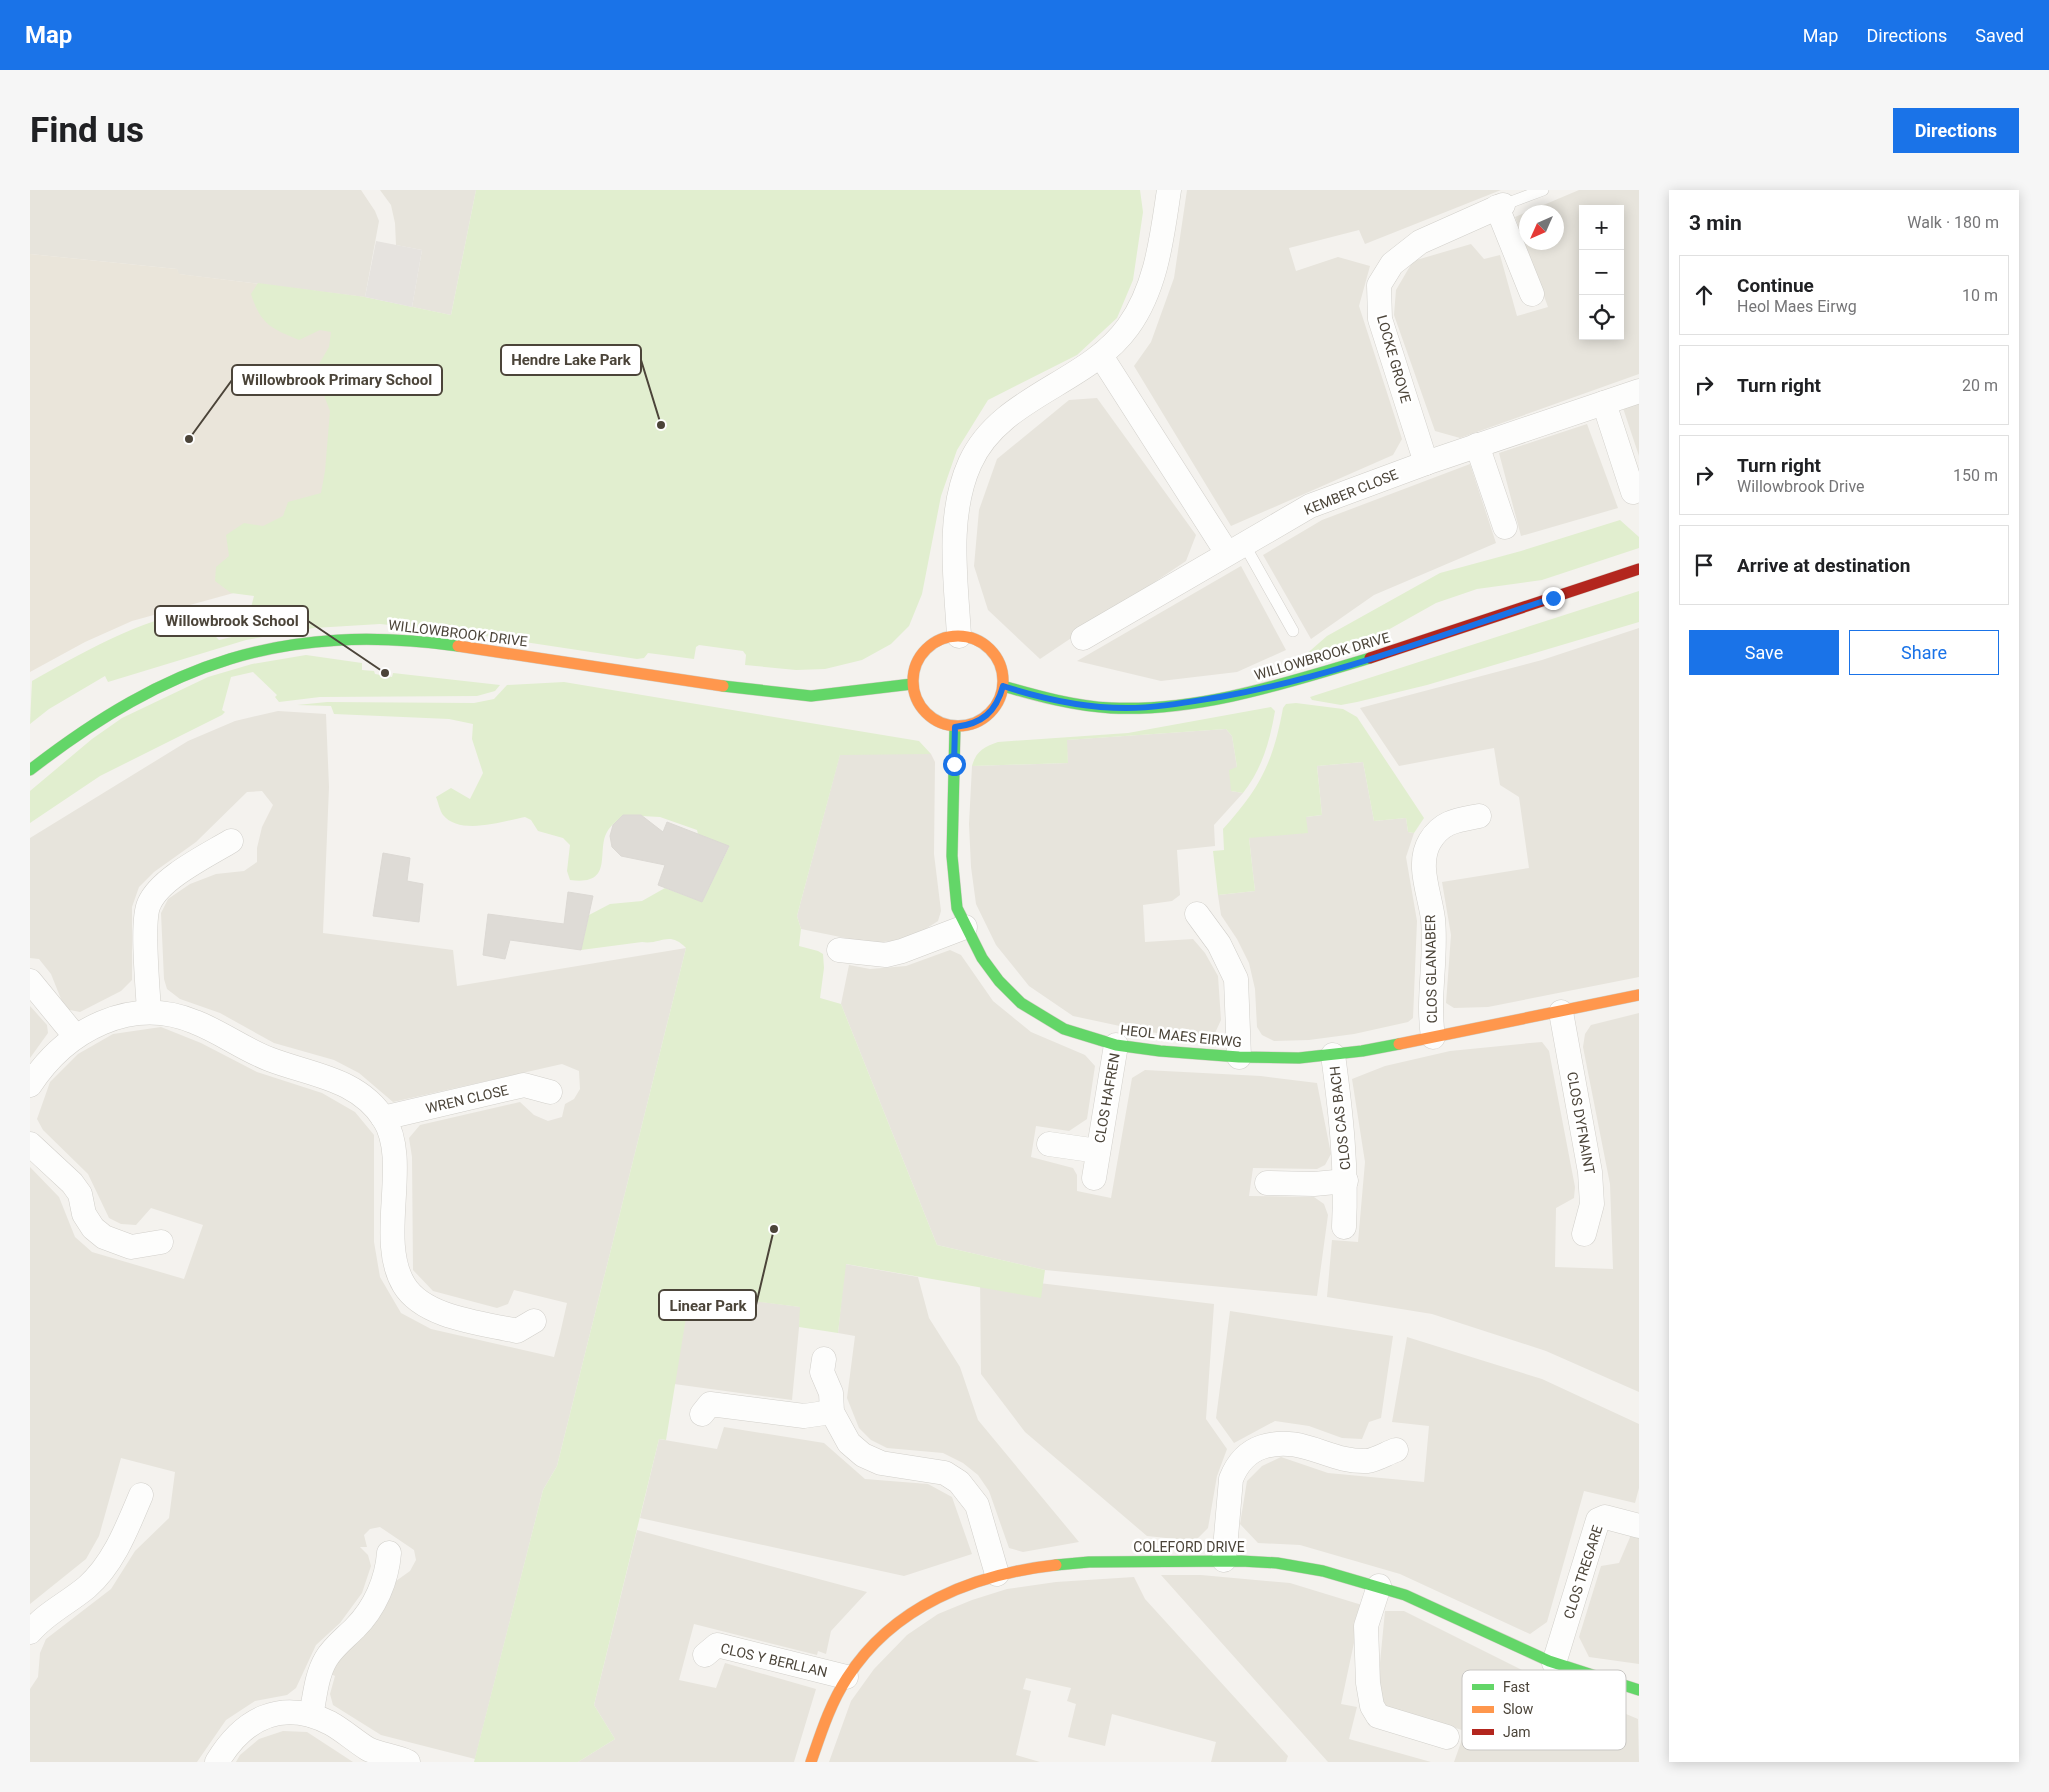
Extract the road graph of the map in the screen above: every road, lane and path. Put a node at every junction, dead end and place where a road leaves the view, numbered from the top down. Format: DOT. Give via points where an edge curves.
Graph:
graph roads {
  1 [pos="1169,190"];
  2 [pos="1543,190"];
  3 [pos="1500,206"];
  4 [pos="1532,294"];
  5 [pos="1101,356"];
  6 [pos="1639,390"];
  7 [pos="1604,402"];
  8 [pos="1477,445"];
  9 [pos="1426,463"];
  10 [pos="1633,492"];
  11 [pos="1505,527"];
  12 [pos="1236,548"];
  13 [pos="1639,569"];
  14 [pos="1293,631"];
  15 [pos="959,636"];
  16 [pos="1083,638"];
  17 [pos="912,684"];
  18 [pos="1003,686"];
  19 [pos="955,727"];
  20 [pos="30,770"];
  21 [pos="1479,816"];
  22 [pos="231,841"];
  23 [pos="1197,914"];
  24 [pos="965,927"];
  25 [pos="839,950"];
  26 [pos="30,981"];
  27 [pos="1639,995"];
  28 [pos="148,1012"];
  29 [pos="1561,1012"];
  30 [pos="75,1036"];
  31 [pos="1433,1037"];
  32 [pos="1116,1045"];
  33 [pos="1333,1055"];
  34 [pos="1239,1057"];
  35 [pos="30,1085"];
  36 [pos="550,1092"];
  37 [pos="383,1118"];
  38 [pos="30,1144"];
  39 [pos="1050,1144"];
  40 [pos="1098,1151"];
  41 [pos="1094,1178"];
  42 [pos="1346,1181"];
  43 [pos="1267,1183"];
  44 [pos="1344,1227"];
  45 [pos="1584,1234"];
  46 [pos="161,1242"];
  47 [pos="534,1321"];
  48 [pos="824,1359"];
  49 [pos="832,1412"];
  50 [pos="702,1414"];
  51 [pos="1396,1450"];
  52 [pos="141,1495"];
  53 [pos="1639,1526"];
  54 [pos="389,1553"];
  55 [pos="1224,1560"];
  56 [pos="997,1574"];
  57 [pos="1379,1586"];
  58 [pos="30,1632"];
  59 [pos="705,1655"];
  60 [pos="1554,1663"];
  61 [pos="1574,1670"];
  62 [pos="846,1677"];
  63 [pos="1626,1687"];
  64 [pos="1639,1690"];
  65 [pos="311,1715"];
  66 [pos="1447,1737"];
  67 [pos="217,1762"];
  68 [pos="408,1762"];
  69 [pos="811,1762"];
  1 -- 5 [label="street" via="1160,253 1146,292 1128,327"];
  2 -- 3 [label="lane"];
  3 -- 4 [label="street"];
  3 -- 9 [label="street, LOCKE GROVE" via="1420,242 1392,264 1379,285 1380,319"];
  5 -- 12 [label="street"];
  5 -- 15 [label="street" via="1025,405 986,435 970,463 962,487 953,539"];
  6 -- 7 [label="street, KEMBER CLOSE"];
  7 -- 8 [label="street, KEMBER CLOSE"];
  7 -- 10 [label="street"];
  8 -- 9 [label="street, KEMBER CLOSE"];
  8 -- 11 [label="street"];
  9 -- 12 [label="street, KEMBER CLOSE" via="1310,506"];
  12 -- 14 [label="lane"];
  12 -- 16 [label="street, KEMBER CLOSE"];
  13 -- 18 [label="street, WILLOWBROOK DRIVE" via="1387,654 1257,690 1159,707 1125,708 1047,699"];
  15 -- 17 [label="street" via="944,638 925,650 914,669"];
  15 -- 18 [label="street" via="973,638 987,646 1002,672"];
  17 -- 19 [label="street" via="921,709 930,718"];
  17 -- 20 [label="street, WILLOWBROOK DRIVE" via="811,696 756,691 440,644 370,638 323,640 258,651 167,681 97,719"];
  18 -- 19 [label="street" via="1000,700 992,712 969,726"];
  19 -- 24 [label="street, HEOL MAES EIRWG" via="953,879"];
  21 -- 31 [label="street, CLOS GLANABER" via="1451,821 1440,828 1424,856 1434,940 1430,994"];
  22 -- 28 [label="street" via="166,883 148,904"];
  23 -- 34 [label="street" via="1218,944 1236,979"];
  24 -- 25 [label="street" via="886,955"];
  24 -- 32 [label="street, HEOL MAES EIRWG" via="988,965 1021,1003 1064,1030"];
  26 -- 30 [label="street"];
  27 -- 29 [label="street, HEOL MAES EIRWG"];
  28 -- 30 [label="street" via="104,1021"];
  28 -- 37 [label="street" via="173,1014 270,1060 329,1077 353,1089"];
  29 -- 31 [label="street, HEOL MAES EIRWG"];
  29 -- 45 [label="street, CLOS DYFNAINT" via="1590,1172 1592,1204"];
  30 -- 35 [label="street" via="54,1054"];
  31 -- 33 [label="street, HEOL MAES EIRWG"];
  32 -- 34 [label="street, HEOL MAES EIRWG"];
  32 -- 40 [label="street, CLOS HAFREN"];
  33 -- 34 [label="street, HEOL MAES EIRWG"];
  33 -- 42 [label="street, CLOS CAS BACH"];
  36 -- 37 [label="street, WREN CLOSE" via="524,1085"];
  37 -- 47 [label="street" via="391,1134 393,1154 392,1254 404,1286 418,1301 438,1312 516,1331"];
  38 -- 46 [label="street" via="72,1183 80,1194 84,1214 104,1237 131,1247"];
  39 -- 40 [label="street, CLOS HAFREN"];
  40 -- 41 [label="street, CLOS HAFREN"];
  42 -- 43 [label="street, CLOS CAS BACH"];
  42 -- 44 [label="street, CLOS CAS BACH"];
  48 -- 49 [label="street" via="822,1372 831,1393"];
  49 -- 50 [label="street" via="804,1416 710,1404"];
  49 -- 56 [label="street" via="849,1443 863,1455 881,1463 945,1473 959,1482 977,1505"];
  51 -- 55 [label="street" via="1368,1461 1337,1457 1297,1443 1276,1443 1255,1450 1236,1467 1231,1479"];
  52 -- 58 [label="street" via="120,1541 100,1574"];
  53 -- 60 [label="street, CLOS TREGARE" via="1605,1517 1598,1520"];
  54 -- 65 [label="street" via="381,1588 368,1612 326,1659"];
  55 -- 56 [label="street, COLEFORD DRIVE" via="1068,1563"];
  55 -- 57 [label="street, COLEFORD DRIVE" via="1295,1566"];
  56 -- 62 [label="street, COLEFORD DRIVE" via="951,1590 913,1609 879,1638"];
  57 -- 60 [label="street, COLEFORD DRIVE"];
  57 -- 66 [label="street" via="1366,1626 1372,1706 1378,1716"];
  59 -- 62 [label="street, CLOS Y BERLLAN" via="718,1645"];
  60 -- 61 [label="street, COLEFORD DRIVE"];
  62 -- 69 [label="street, COLEFORD DRIVE" via="816,1738"];
  63 -- 64 [label="street, COLEFORD DRIVE"];
  65 -- 67 [label="street" via="280,1714 244,1727"];
  65 -- 68 [label="street" via="371,1750"];
}
